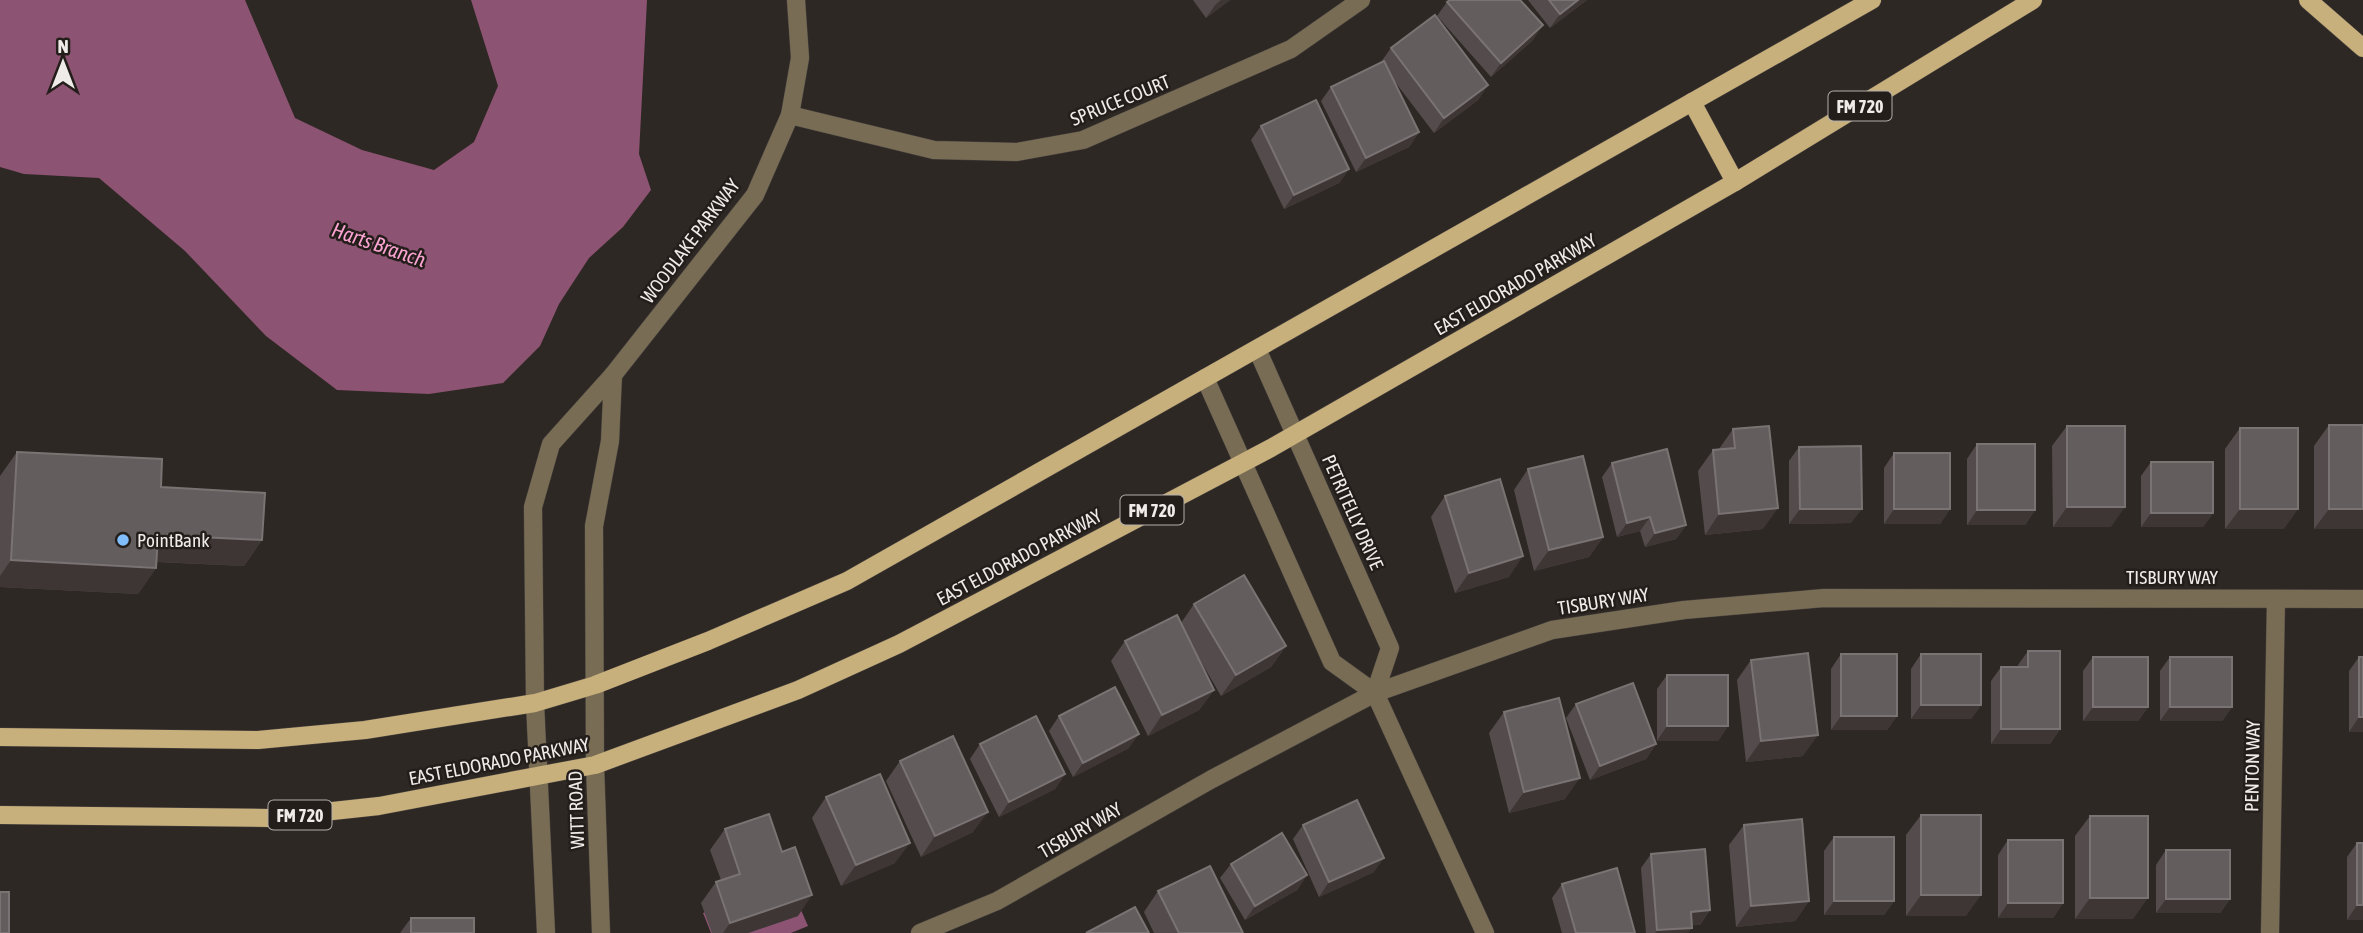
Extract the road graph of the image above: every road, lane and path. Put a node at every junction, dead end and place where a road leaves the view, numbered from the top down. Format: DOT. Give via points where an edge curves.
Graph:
graph roads {
  1 [pos="796,0"];
  2 [pos="1361,0"];
  3 [pos="1871,0"];
  4 [pos="2032,0"];
  5 [pos="2308,0"];
  6 [pos="2363,48"];
  7 [pos="1692,102"];
  8 [pos="790,115"];
  9 [pos="1735,182"];
  10 [pos="1257,349"];
  11 [pos="613,375"];
  12 [pos="1205,378"];
  13 [pos="1295,434"];
  14 [pos="1243,463"];
  15 [pos="2363,598"];
  16 [pos="2276,599"];
  17 [pos="595,685"];
  18 [pos="1375,693"];
  19 [pos="535,703"];
  20 [pos="0,737"];
  21 [pos="596,765"];
  22 [pos="538,777"];
  23 [pos="0,815"];
  24 [pos="547,933"];
  25 [pos="601,933"];
  26 [pos="920,933"];
  27 [pos="1485,933"];
  28 [pos="2270,933"];
  1 -- 8 [label="street, WOODLAKE PARKWAY" via="800,58"];
  2 -- 8 [label="street, SPRUCE COURT" via="1292,49 1083,141 1017,152 934,150"];
  3 -- 7 [label="main road"];
  4 -- 9 [label="main road, EAST ELDORADO PARKWAY / FM 720"];
  5 -- 6 [label="main road"];
  7 -- 9 [label="main road"];
  7 -- 10 [label="main road"];
  8 -- 11 [label="street, WOODLAKE PARKWAY" via="755,195"];
  9 -- 13 [label="main road, EAST ELDORADO PARKWAY / FM 720"];
  10 -- 12 [label="main road"];
  10 -- 13 [label="street, PETRITELLY DRIVE"];
  11 -- 17 [label="street" via="610,441 594,526"];
  11 -- 19 [label="street, WOODLAKE PARKWAY" via="551,444 533,508"];
  12 -- 14 [label="street"];
  12 -- 17 [label="main road" via="847,581"];
  13 -- 14 [label="main road, EAST ELDORADO PARKWAY / FM 720"];
  13 -- 18 [label="street, PETRITELLY DRIVE" via="1390,648"];
  14 -- 18 [label="street" via="1332,662"];
  14 -- 21 [label="main road, EAST ELDORADO PARKWAY / FM 720" via="899,644 798,690"];
  15 -- 16 [label="street, TISBURY WAY"];
  16 -- 18 [label="street, TISBURY WAY" via="1880,596 1684,610 1552,631"];
  16 -- 28 [label="street, PENTON WAY"];
  17 -- 19 [label="main road"];
  17 -- 21 [label="street, WITT ROAD"];
  18 -- 26 [label="street, TISBURY WAY" via="997,901"];
  18 -- 27 [label="street"];
  19 -- 20 [label="main road" via="365,730 258,740"];
  19 -- 22 [label="street, WITT ROAD"];
  21 -- 22 [label="main road, EAST ELDORADO PARKWAY / FM 720"];
  21 -- 25 [label="street, WITT ROAD"];
  22 -- 23 [label="main road, EAST ELDORADO PARKWAY / FM 720" via="379,806 268,818"];
  22 -- 24 [label="street, WITT ROAD"];
}
